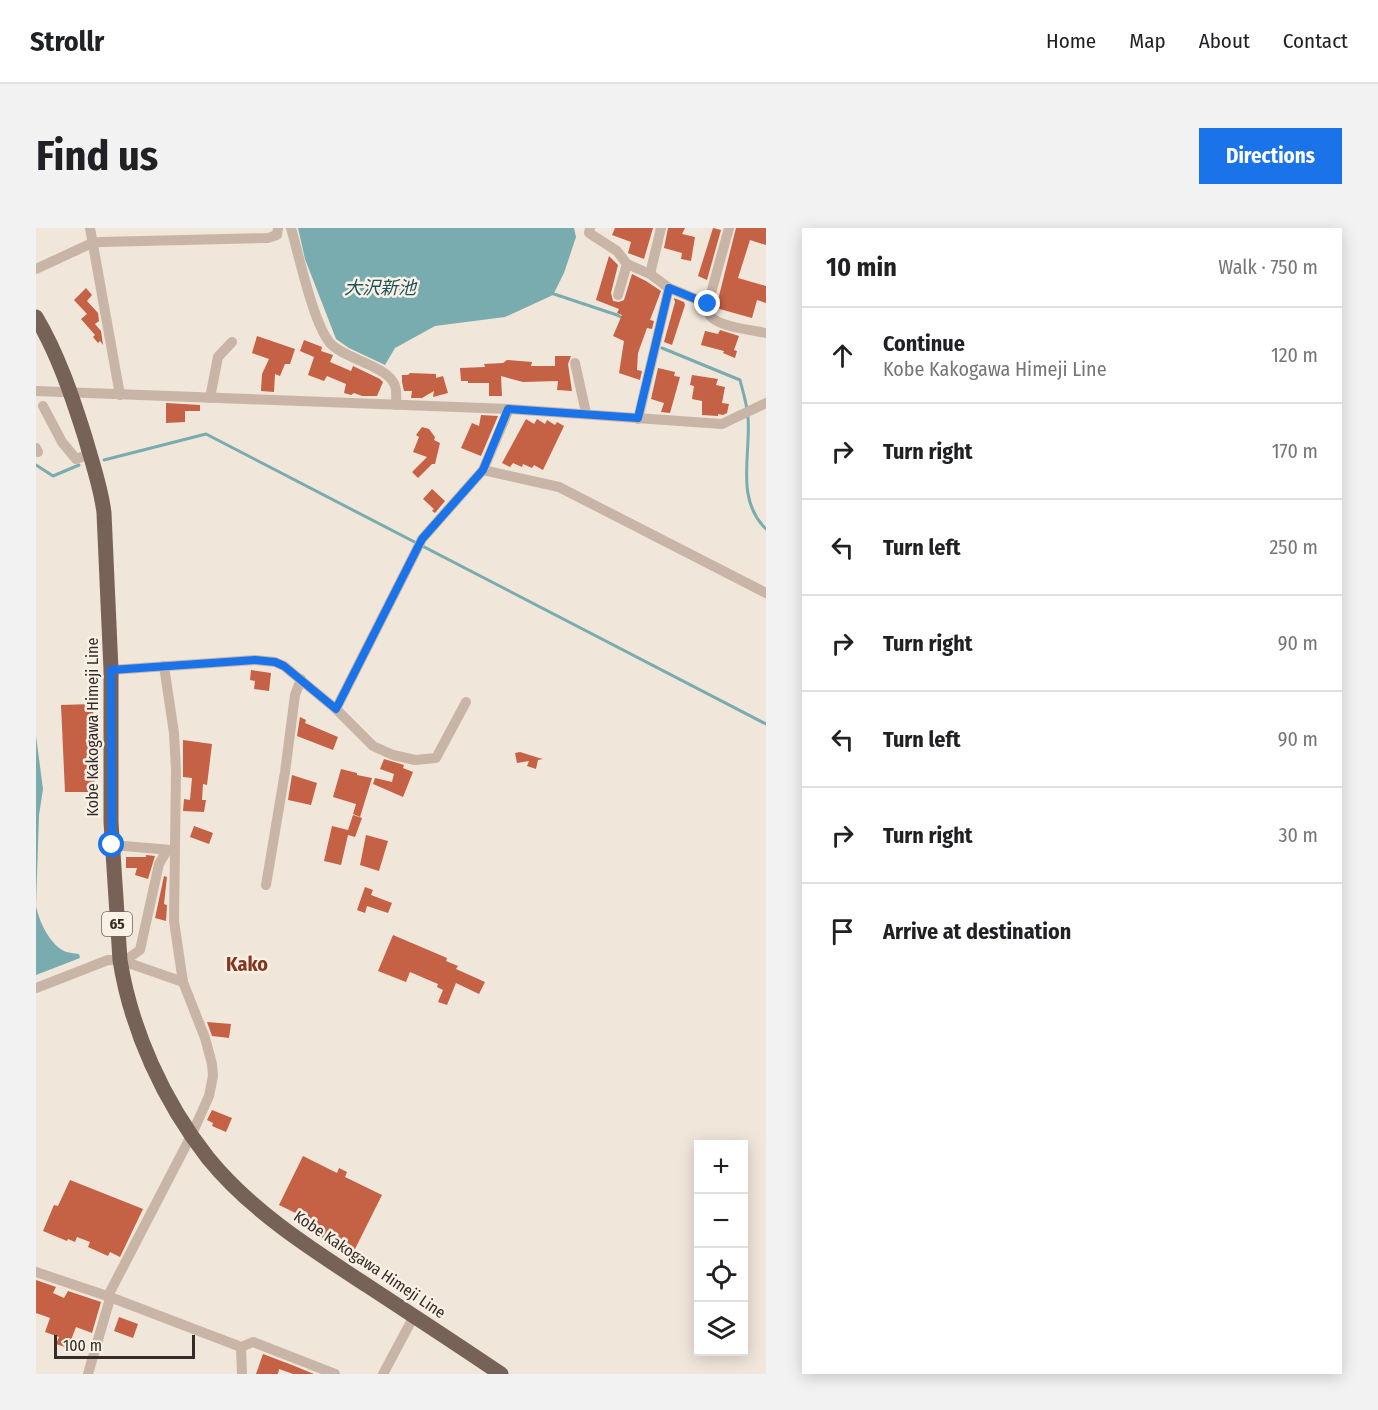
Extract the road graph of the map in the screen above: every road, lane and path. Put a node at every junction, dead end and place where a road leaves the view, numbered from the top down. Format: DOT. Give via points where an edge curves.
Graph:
graph roads {
  1 [pos="90,228"];
  2 [pos="135,228"];
  3 [pos="278,228"];
  4 [pos="291,228"];
  5 [pos="590,228"];
  6 [pos="661,228"];
  7 [pos="729,228"];
  8 [pos="134,240"];
  9 [pos="92,243"];
  10 [pos="627,264"];
  11 [pos="36,269"];
  12 [pos="650,274"];
  13 [pos="669,288"];
  14 [pos="618,295"];
  15 [pos="708,304"];
  16 [pos="36,317"];
  17 [pos="766,333"];
  18 [pos="232,342"];
  19 [pos="575,363"];
  20 [pos="36,391"];
  21 [pos="71,393"];
  22 [pos="120,395"];
  23 [pos="210,398"];
  24 [pos="766,403"];
  25 [pos="396,405"];
  26 [pos="43,406"];
  27 [pos="508,409"];
  28 [pos="753,409"];
  29 [pos="766,412"];
  30 [pos="586,413"];
  31 [pos="638,418"];
  32 [pos="90,454"];
  33 [pos="483,470"];
  34 [pos="766,593"];
  35 [pos="164,666"];
  36 [pos="111,670"];
  37 [pos="301,679"];
  38 [pos="466,702"];
  39 [pos="336,709"];
  40 [pos="112,845"];
  41 [pos="171,850"];
  42 [pos="266,885"];
  43 [pos="121,961"];
  44 [pos="183,981"];
  45 [pos="36,988"];
  46 [pos="192,1134"];
  47 [pos="36,1272"];
  48 [pos="110,1297"];
  49 [pos="414,1316"];
  50 [pos="241,1347"];
  51 [pos="88,1374"];
  52 [pos="242,1374"];
  53 [pos="335,1374"];
  54 [pos="383,1374"];
  55 [pos="501,1374"];
  1 -- 9 [label="street"];
  2 -- 8 [label="street"];
  3 -- 8 [label="street" via="277,235 268,238"];
  4 -- 25 [label="street" via="328,341 386,374 395,385"];
  5 -- 10 [label="street" via="589,233 617,251"];
  6 -- 12 [label="street"];
  7 -- 15 [label="street"];
  8 -- 9 [label="street"];
  9 -- 11 [label="street"];
  9 -- 22 [label="street"];
  10 -- 12 [label="street"];
  10 -- 14 [label="street"];
  12 -- 13 [label="street"];
  13 -- 15 [label="street"];
  13 -- 31 [label="street"];
  15 -- 17 [label="street" via="715,321"];
  16 -- 21 [label="main road, Kobe Kakogawa Himeji Line / 65"];
  18 -- 23 [label="street" via="218,357"];
  19 -- 30 [label="street"];
  20 -- 21 [label="street"];
  21 -- 22 [label="street"];
  21 -- 32 [label="main road, Kobe Kakogawa Himeji Line / 65"];
  22 -- 23 [label="street"];
  23 -- 25 [label="street"];
  24 -- 28 [label="street"];
  25 -- 27 [label="street"];
  26 -- 32 [label="street" via="76,459"];
  27 -- 30 [label="street"];
  27 -- 33 [label="street"];
  28 -- 29 [label="street"];
  28 -- 31 [label="street" via="722,424"];
  30 -- 31 [label="street"];
  32 -- 36 [label="main road, Kobe Kakogawa Himeji Line / 65" via="105,513"];
  33 -- 34 [label="street" via="559,487"];
  33 -- 39 [label="street" via="422,539"];
  35 -- 36 [label="street"];
  35 -- 37 [label="street" via="255,660 275,662"];
  35 -- 41 [label="street" via="175,752"];
  36 -- 40 [label="main road, Kobe Kakogawa Himeji Line / 65"];
  37 -- 39 [label="street"];
  37 -- 42 [label="street" via="295,695"];
  38 -- 39 [label="street" via="436,758 415,760 373,746"];
  40 -- 41 [label="street"];
  40 -- 43 [label="main road, Kobe Kakogawa Himeji Line / 65"];
  41 -- 43 [label="street" via="159,864 140,950"];
  41 -- 44 [label="street" via="174,921"];
  43 -- 44 [label="street"];
  43 -- 45 [label="street" via="108,960"];
  43 -- 46 [label="main road, Kobe Kakogawa Himeji Line / 65" via="134,1019 152,1066"];
  44 -- 46 [label="street" via="206,1038 213,1076 209,1096"];
  46 -- 48 [label="street"];
  46 -- 49 [label="main road, Kobe Kakogawa Himeji Line / 65" via="239,1190 293,1237"];
  47 -- 48 [label="street"];
  48 -- 50 [label="street"];
  48 -- 51 [label="street"];
  49 -- 54 [label="street"];
  49 -- 55 [label="main road, Kobe Kakogawa Himeji Line / 65"];
  50 -- 52 [label="street"];
  50 -- 53 [label="street" via="253,1342"];
}
